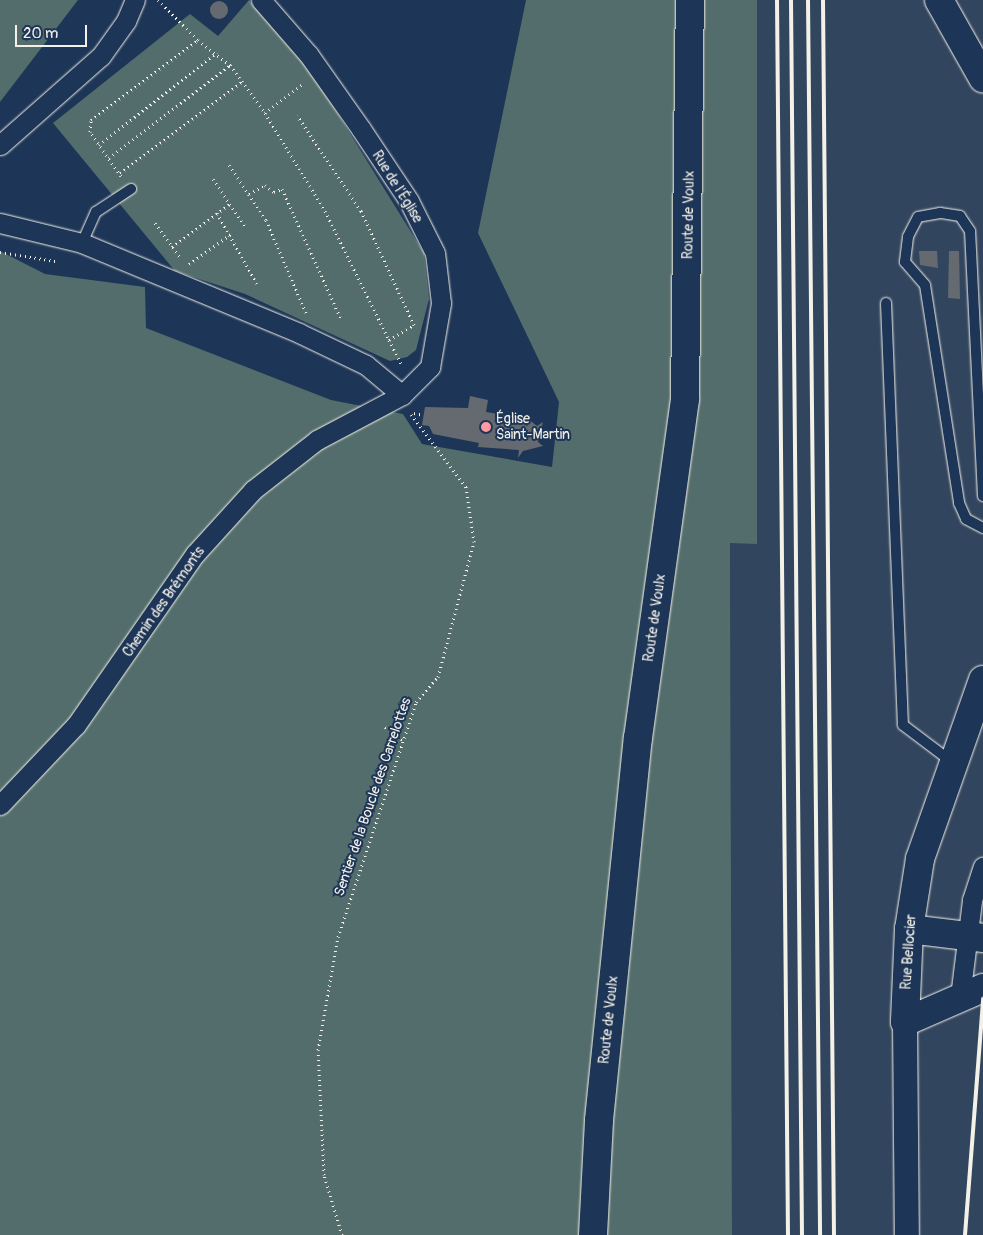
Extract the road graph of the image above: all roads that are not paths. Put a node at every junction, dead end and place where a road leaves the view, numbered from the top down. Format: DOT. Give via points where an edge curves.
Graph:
graph roads {
  1 [pos="135,0"];
  2 [pos="261,0"];
  3 [pos="690,0"];
  4 [pos="939,0"];
  5 [pos="983,78"];
  6 [pos="0,145"];
  7 [pos="131,189"];
  8 [pos="0,223"];
  9 [pos="82,243"];
  10 [pos="886,303"];
  11 [pos="402,395"];
  12 [pos="983,496"];
  13 [pos="983,528"];
  14 [pos="983,680"];
  15 [pos="953,763"];
  16 [pos="0,805"];
  17 [pos="983,867"];
  18 [pos="909,929"];
  19 [pos="975,938"];
  20 [pos="971,992"];
  21 [pos="905,1022"];
  22 [pos="593,1235"];
  23 [pos="907,1235"];
  1 -- 6 [label="street" via="126,21 95,63"];
  2 -- 11 [label="street, Rue de l'Église" via="302,47 361,129 408,201 435,253 441,303 430,367"];
  3 -- 22 [label="main road, Route de Voulx" via="685,399 638,738 599,1120"];
  4 -- 5 [label="main road"];
  7 -- 9 [label="lane" via="96,212"];
  8 -- 9 [label="street"];
  9 -- 11 [label="street" via="299,333 366,365"];
  10 -- 15 [label="lane" via="901,596 902,726"];
  11 -- 16 [label="street, Chemin des Brémonts" via="317,440 253,490 195,554 76,725"];
  12 -- 13 [label="lane" via="970,231 960,216 940,213 918,217 908,237 905,262 926,285 959,503 966,519"];
  14 -- 15 [label="main road, Rue Bellocier"];
  15 -- 18 [label="main road, Rue Bellocier" via="920,859"];
  17 -- 19 [label="street"];
  18 -- 19 [label="main road"];
  18 -- 21 [label="main road, Rue Bellocier"];
  19 -- 20 [label="street"];
  20 -- 21 [label="main road"];
  21 -- 23 [label="street, Rue Bellocier"];
}
